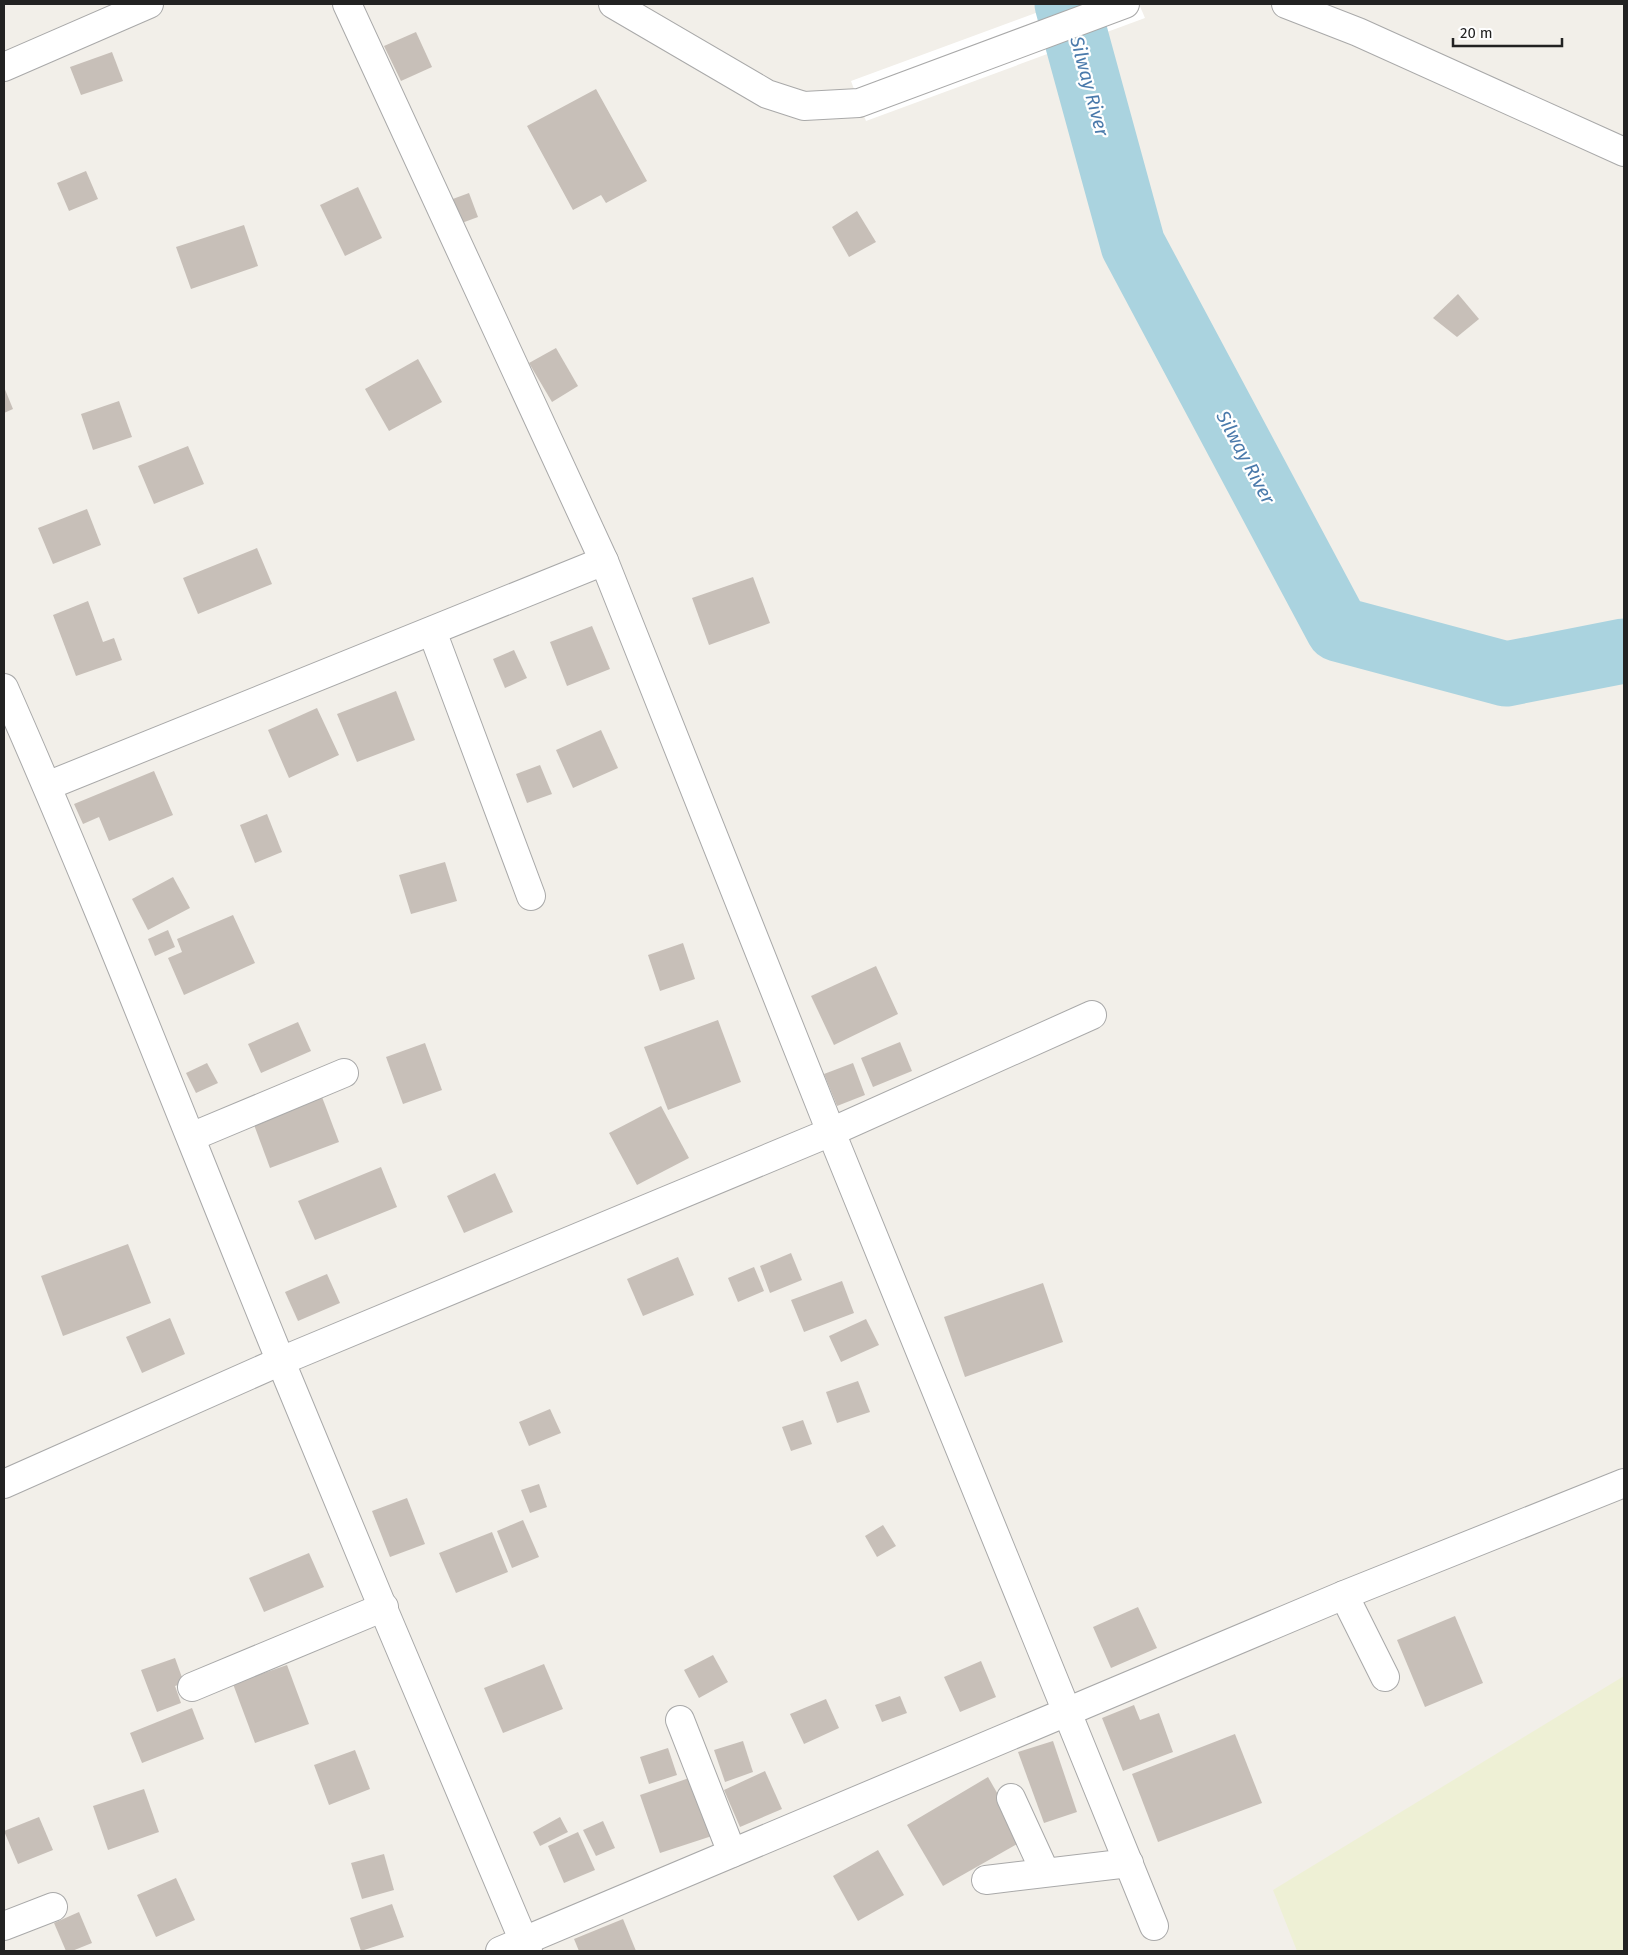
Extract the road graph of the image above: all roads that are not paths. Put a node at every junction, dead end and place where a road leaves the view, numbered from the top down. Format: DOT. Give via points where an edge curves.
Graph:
graph roads {
  1 [pos="148,4"];
  2 [pos="347,4"];
  3 [pos="613,4"];
  4 [pos="1125,4"];
  5 [pos="1286,4"];
  6 [pos="4,67"];
  7 [pos="1624,152"];
  8 [pos="604,561"];
  9 [pos="432,631"];
  10 [pos="4,688"];
  11 [pos="47,786"];
  12 [pos="531,896"];
  13 [pos="1092,1015"];
  14 [pos="344,1073"];
  15 [pos="831,1132"];
  16 [pos="191,1137"];
  17 [pos="281,1361"];
  18 [pos="1624,1483"];
  19 [pos="4,1484"];
  20 [pos="1344,1595"];
  21 [pos="384,1607"];
  22 [pos="1385,1677"];
  23 [pos="192,1687"];
  24 [pos="1068,1712"];
  25 [pos="680,1720"];
  26 [pos="1011,1798"];
  27 [pos="732,1853"];
  28 [pos="1129,1863"];
  29 [pos="1045,1872"];
  30 [pos="986,1880"];
  31 [pos="53,1906"];
  32 [pos="4,1926"];
  33 [pos="1154,1926"];
  34 [pos="517,1948"];
  1 -- 6 [label="street"];
  2 -- 8 [label="street"];
  3 -- 4 [label="street" via="767,94 804,106 859,103"];
  5 -- 7 [label="street" via="1358,32"];
  8 -- 9 [label="street"];
  8 -- 15 [label="street"];
  9 -- 11 [label="street"];
  9 -- 12 [label="street"];
  10 -- 11 [label="street"];
  11 -- 16 [label="street"];
  13 -- 15 [label="street"];
  14 -- 16 [label="street"];
  15 -- 17 [label="street"];
  15 -- 24 [label="street"];
  16 -- 17 [label="street"];
  17 -- 19 [label="street"];
  17 -- 21 [label="street"];
  18 -- 20 [label="street"];
  20 -- 22 [label="street"];
  20 -- 24 [label="street"];
  21 -- 23 [label="street"];
  21 -- 34 [label="street"];
  24 -- 27 [label="street"];
  24 -- 28 [label="street"];
  25 -- 27 [label="street"];
  26 -- 29 [label="street"];
  27 -- 34 [label="street"];
  28 -- 29 [label="street"];
  28 -- 33 [label="street"];
  29 -- 30 [label="street"];
  31 -- 32 [label="street"];
}
